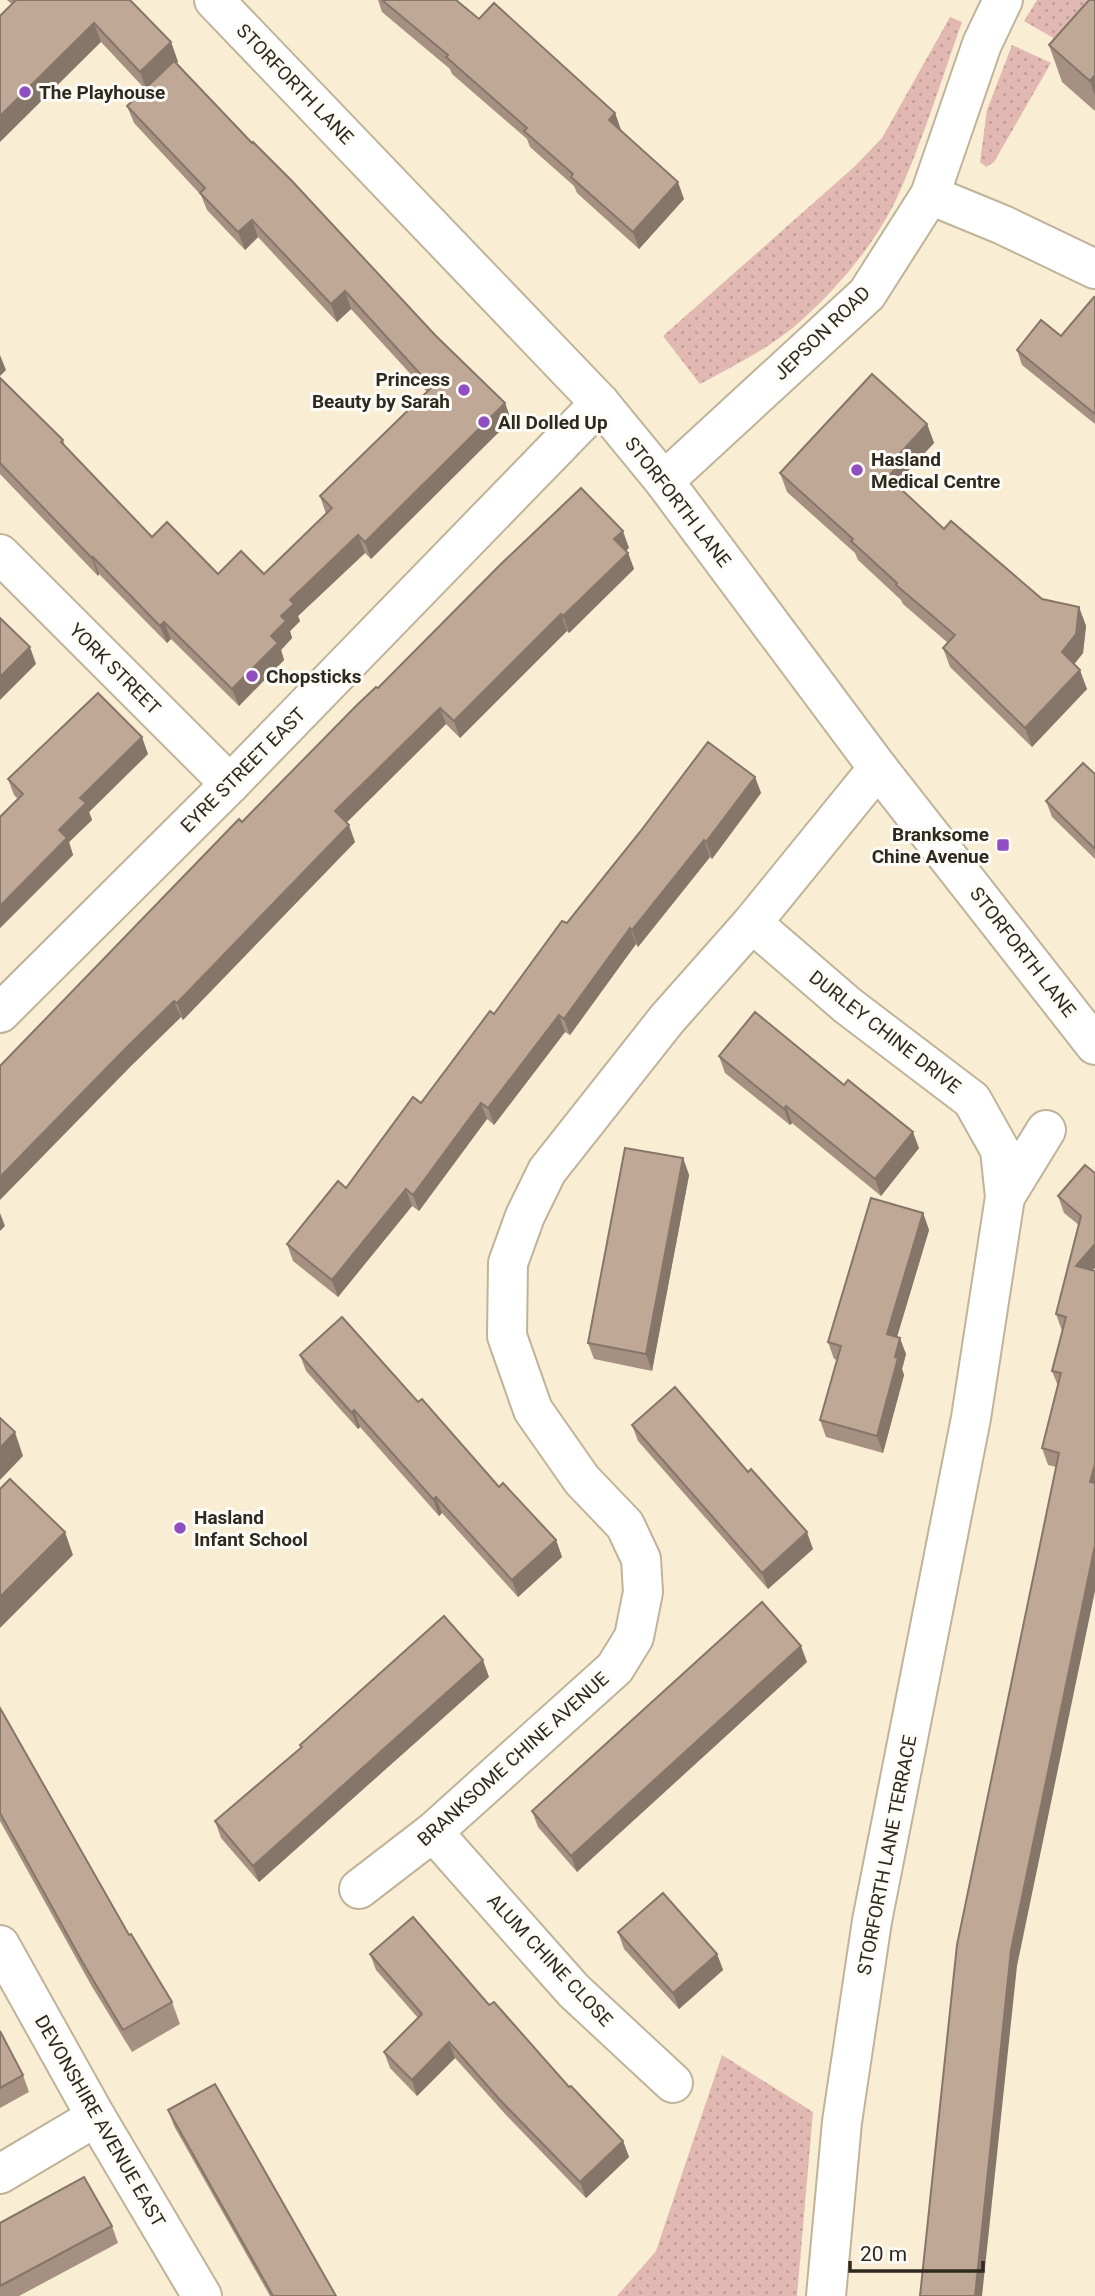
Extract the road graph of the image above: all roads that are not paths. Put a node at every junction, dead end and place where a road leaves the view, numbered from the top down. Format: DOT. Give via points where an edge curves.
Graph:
graph roads {
  1 [pos="214,0"];
  2 [pos="1003,0"];
  3 [pos="930,195"];
  4 [pos="1095,269"];
  5 [pos="600,404"];
  6 [pos="664,481"];
  7 [pos="0,554"];
  8 [pos="878,768"];
  9 [pos="230,783"];
  10 [pos="752,923"];
  11 [pos="0,1013"];
  12 [pos="1095,1045"];
  13 [pos="1046,1130"];
  14 [pos="1005,1196"];
  15 [pos="971,1418"];
  16 [pos="433,1832"];
  17 [pos="359,1889"];
  18 [pos="0,1945"];
  19 [pos="673,2083"];
  20 [pos="96,2117"];
  21 [pos="0,2174"];
  22 [pos="202,2296"];
  23 [pos="826,2296"];
  1 -- 5 [label="street, STORFORTH LANE"];
  2 -- 3 [label="street, JEPSON ROAD" via="982,44"];
  3 -- 4 [label="street"];
  3 -- 6 [label="street, JEPSON ROAD" via="867,294"];
  5 -- 6 [label="street, STORFORTH LANE"];
  5 -- 9 [label="street, EYRE STREET EAST"];
  6 -- 8 [label="street, STORFORTH LANE"];
  7 -- 9 [label="street, YORK STREET"];
  8 -- 10 [label="street, BRANKSOME CHINE AVENUE"];
  8 -- 12 [label="street, STORFORTH LANE"];
  9 -- 11 [label="street, EYRE STREET EAST"];
  10 -- 14 [label="street, DURLEY CHINE DRIVE" via="847,1005 972,1100 999,1150"];
  10 -- 16 [label="street, BRANKSOME CHINE AVENUE" via="667,1019 547,1171 508,1263 507,1336 533,1410 582,1480 625,1525 641,1559 643,1592 634,1637 615,1668"];
  13 -- 14 [label="street, DURLEY CHINE DRIVE"];
  14 -- 15 [label="street, DURLEY CHINE DRIVE"];
  15 -- 23 [label="street, STORFORTH LANE TERRACE" via="872,1921 842,2122"];
  16 -- 17 [label="street, BRANKSOME CHINE AVENUE"];
  16 -- 19 [label="street, ALUM CHINE CLOSE" via="574,1991"];
  18 -- 20 [label="street, DEVONSHIRE AVENUE EAST"];
  20 -- 21 [label="street"];
  20 -- 22 [label="street, DEVONSHIRE AVENUE EAST"];
}
